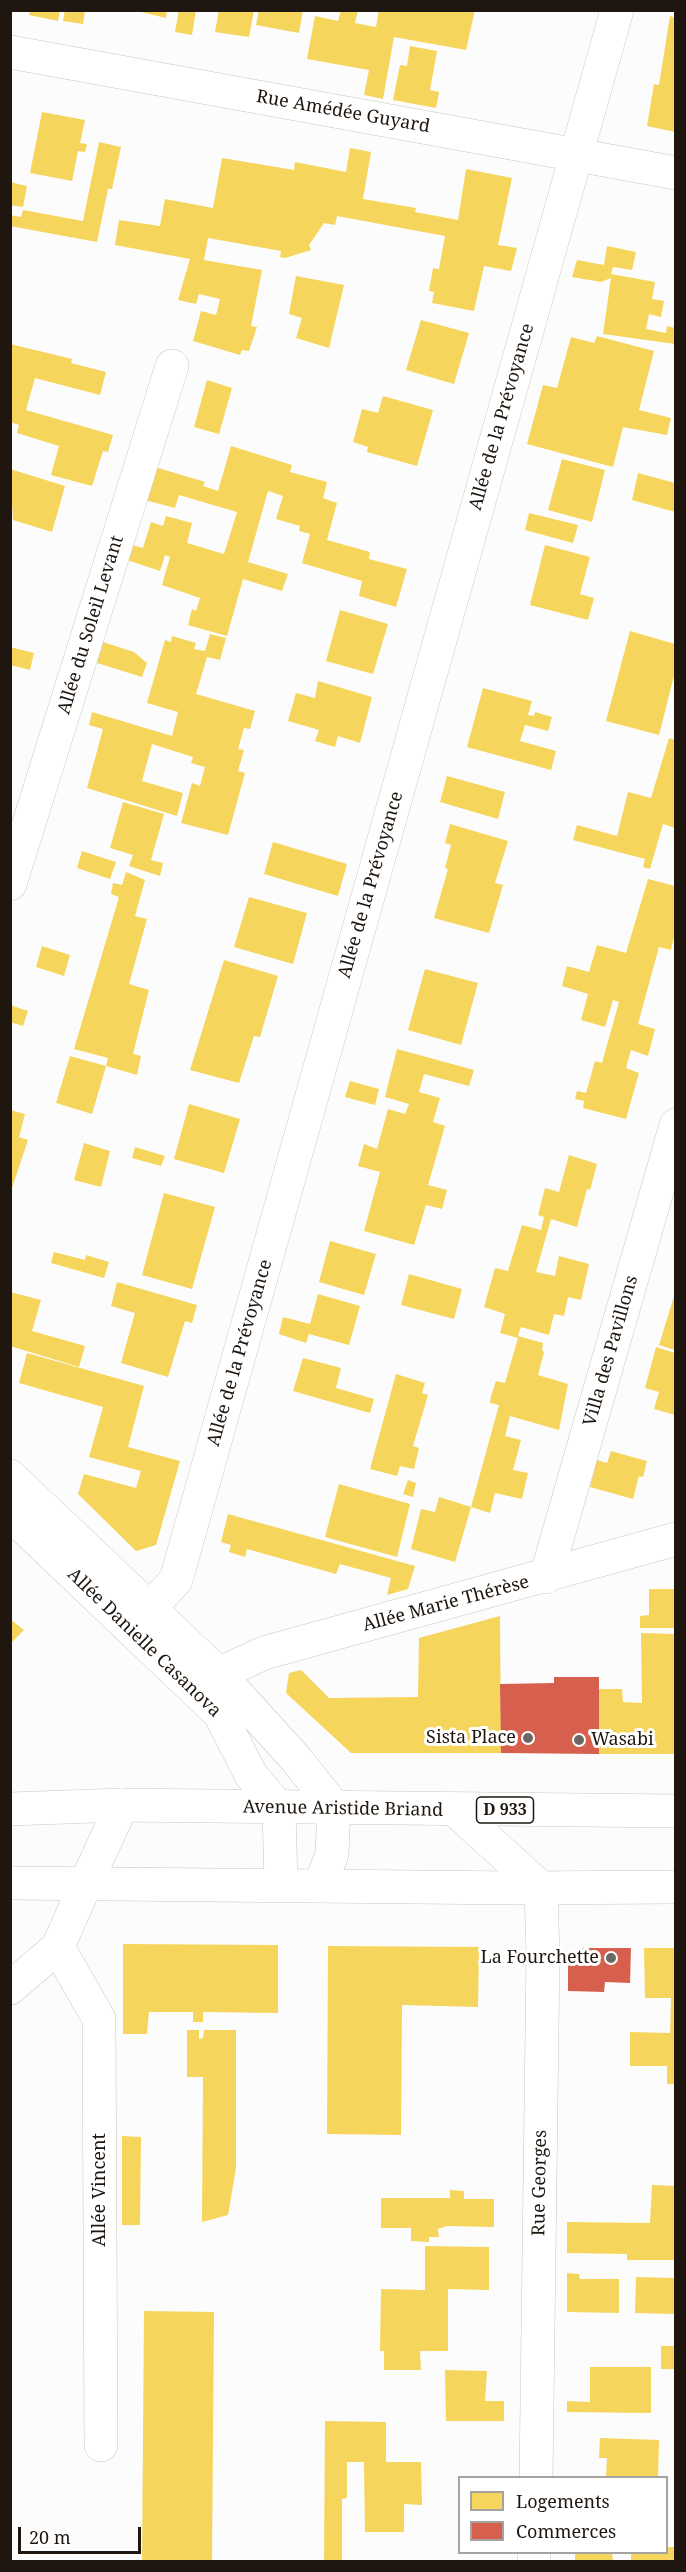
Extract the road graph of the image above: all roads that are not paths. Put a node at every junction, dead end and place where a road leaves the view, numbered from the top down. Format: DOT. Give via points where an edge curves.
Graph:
graph roads {
  1 [pos="617,10"];
  2 [pos="10,52"];
  3 [pos="575,154"];
  4 [pos="675,173"];
  5 [pos="172,366"];
  6 [pos="10,884"];
  7 [pos="675,1125"];
  8 [pos="10,1476"];
  9 [pos="10,1514"];
  10 [pos="675,1539"];
  11 [pos="546,1577"];
  12 [pos="151,1607"];
  13 [pos="219,1674"];
  14 [pos="186,1681"];
  15 [pos="122,1805"];
  16 [pos="334,1807"];
  17 [pos="279,1808"];
  18 [pos="10,1809"];
  19 [pos="455,1810"];
  20 [pos="675,1811"];
  21 [pos="10,1883"];
  22 [pos="85,1885"];
  23 [pos="281,1886"];
  24 [pos="320,1886"];
  25 [pos="675,1887"];
  26 [pos="541,1888"];
  27 [pos="58,1947"];
  28 [pos="10,1988"];
  29 [pos="101,2445"];
  30 [pos="536,2476"];
  1 -- 3 [label="street, Allée de la Prévoyance"];
  2 -- 3 [label="street, Rue Amédée Guyard"];
  3 -- 4 [label="street, Rue Amédée Guyard"];
  3 -- 12 [label="street, Allée de la Prévoyance" via="176,1580"];
  5 -- 6 [label="street, Allée du Soleil Levant"];
  7 -- 11 [label="street, Villa des Pavillons"];
  8 -- 12 [label="street, Allée Danielle Casanova"];
  9 -- 14 [label="street, Allée Danielle Casanova"];
  10 -- 11 [label="street, Allée Marie Thérèse"];
  11 -- 13 [label="street, Allée Marie Thérèse" via="264,1653"];
  12 -- 13 [label="street, Allée Danielle Casanova"];
  13 -- 14 [label="street, Allée Marie Thérèse"];
  13 -- 16 [label="street, Allée Danielle Casanova"];
  14 -- 17 [label="street, Allée Danielle Casanova" via="220,1714 251,1775"];
  15 -- 17 [label="street, Avenue Aristide Briand / D 933"];
  15 -- 18 [label="street, Avenue Aristide Briand / D 933"];
  15 -- 22 [label="street"];
  16 -- 17 [label="street, Avenue Aristide Briand / D 933"];
  16 -- 19 [label="street, Avenue Aristide Briand / D 933"];
  16 -- 24 [label="street" via="332,1854"];
  17 -- 23 [label="street"];
  19 -- 20 [label="street, Avenue Aristide Briand / D 933"];
  19 -- 26 [label="street"];
  21 -- 22 [label="street"];
  22 -- 23 [label="street"];
  22 -- 27 [label="street"];
  23 -- 24 [label="street"];
  24 -- 26 [label="street"];
  25 -- 26 [label="street"];
  26 -- 30 [label="street, Rue Georges"];
  27 -- 28 [label="street"];
  27 -- 29 [label="street, Allée Vincent" via="99,2019"];
}
